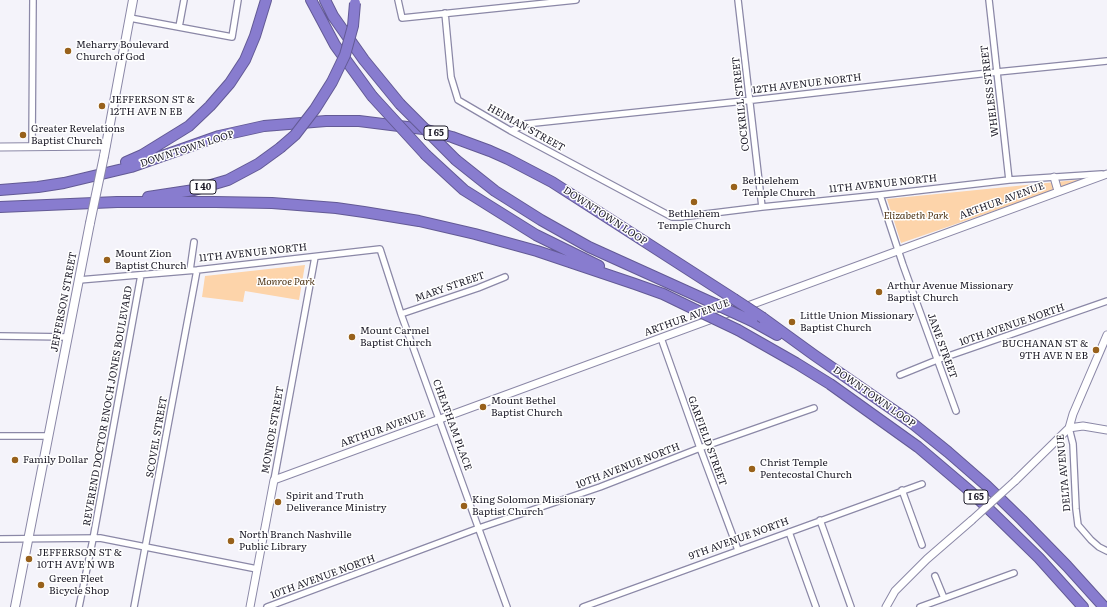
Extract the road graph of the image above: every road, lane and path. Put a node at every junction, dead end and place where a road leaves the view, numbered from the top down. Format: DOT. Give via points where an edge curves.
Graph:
graph roads {
  1 [pos="33,0"];
  2 [pos="133,0"];
  3 [pos="184,0"];
  4 [pos="238,0"];
  5 [pos="266,0"];
  6 [pos="311,0"];
  7 [pos="325,0"];
  8 [pos="398,0"];
  9 [pos="576,0"];
  10 [pos="738,0"];
  11 [pos="989,0"];
  12 [pos="355,1"];
  13 [pos="445,13"];
  14 [pos="130,18"];
  15 [pos="179,27"];
  16 [pos="1107,61"];
  17 [pos="997,72"];
  18 [pos="749,100"];
  19 [pos="511,131"];
  20 [pos="106,146"];
  21 [pos="0,147"];
  22 [pos="32,147"];
  23 [pos="102,173"];
  24 [pos="1107,174"];
  25 [pos="1054,177"];
  26 [pos="1009,180"];
  27 [pos="0,190"];
  28 [pos="1058,191"];
  29 [pos="880,195"];
  30 [pos="117,202"];
  31 [pos="0,207"];
  32 [pos="762,207"];
  33 [pos="663,213"];
  34 [pos="194,242"];
  35 [pos="380,248"];
  36 [pos="898,250"];
  37 [pos="315,257"];
  38 [pos="190,270"];
  39 [pos="197,270"];
  40 [pos="141,276"];
  41 [pos="505,277"];
  42 [pos="79,280"];
  43 [pos="636,284"];
  44 [pos="1107,301"];
  45 [pos="401,314"];
  46 [pos="1107,335"];
  47 [pos="0,336"];
  48 [pos="68,337"];
  49 [pos="661,338"];
  50 [pos="814,355"];
  51 [pos="937,360"];
  52 [pos="900,375"];
  53 [pos="814,408"];
  54 [pos="956,411"];
  55 [pos="440,419"];
  56 [pos="1070,428"];
  57 [pos="1107,430"];
  58 [pos="0,436"];
  59 [pos="48,436"];
  60 [pos="700,448"];
  61 [pos="274,480"];
  62 [pos="922,484"];
  63 [pos="902,490"];
  64 [pos="820,520"];
  65 [pos="479,528"];
  66 [pos="789,532"];
  67 [pos="0,539"];
  68 [pos="28,539"];
  69 [pos="93,539"];
  70 [pos="922,545"];
  71 [pos="146,546"];
  72 [pos="738,550"];
  73 [pos="1107,551"];
  74 [pos="257,569"];
  75 [pos="1014,573"];
  76 [pos="936,576"];
  77 [pos="944,598"];
  78 [pos="15,607"];
  79 [pos="79,607"];
  80 [pos="134,607"];
  81 [pos="250,607"];
  82 [pos="267,607"];
  83 [pos="507,607"];
  84 [pos="583,607"];
  85 [pos="816,607"];
  86 [pos="851,607"];
  87 [pos="886,607"];
  88 [pos="920,607"];
  89 [pos="1083,607"];
  90 [pos="1104,607"];
  1 -- 22 [label="street"];
  2 -- 14 [label="main road, JEFFERSON STREET"];
  3 -- 15 [label="street"];
  4 -- 15 [label="street" via="232,37"];
  5 -- 23 [label="highway" via="256,36 245,60 210,106 189,126 142,155"];
  6 -- 43 [label="highway, bridge" via="335,45 372,96 426,155 464,190 536,235"];
  7 -- 50 [label="highway, bridge" via="333,16 364,60 400,104 456,160 495,191 589,247 752,321"];
  8 -- 13 [label="street" via="402,18"];
  9 -- 13 [label="street"];
  10 -- 18 [label="street, COCKRILL STREET"];
  11 -- 17 [label="street, WHELESS STREET"];
  12 -- 30 [label="highway, I 40, bridge" via="353,26 345,55 332,82 295,135 280,148 258,164 228,180 194,190"];
  13 -- 19 [label="street, HEIMAN STREET" via="451,77 458,100"];
  14 -- 15 [label="street"];
  14 -- 20 [label="main road, JEFFERSON STREET"];
  16 -- 17 [label="street, 12TH AVENUE NORTH"];
  17 -- 18 [label="street, 12TH AVENUE NORTH"];
  17 -- 26 [label="street, WHELESS STREET"];
  18 -- 19 [label="street, 12TH AVENUE NORTH" via="525,124"];
  18 -- 32 [label="street, COCKRILL STREET"];
  19 -- 33 [label="street, HEIMAN STREET"];
  20 -- 22 [label="street"];
  20 -- 42 [label="main road, JEFFERSON STREET, bridge"];
  21 -- 22 [label="street"];
  23 -- 27 [label="highway, DOWNTOWN LOOP" via="51,185"];
  23 -- 50 [label="highway, DOWNTOWN LOOP / I 65, bridge" via="131,167 219,136 271,125 359,121 423,129 490,151 552,182 763,318"];
  24 -- 25 [label="street, 11TH AVENUE NORTH"];
  24 -- 28 [label="street, ARTHUR AVENUE"];
  25 -- 26 [label="street, 11TH AVENUE NORTH"];
  25 -- 28 [label="street"];
  26 -- 29 [label="street, 11TH AVENUE NORTH"];
  28 -- 36 [label="street, ARTHUR AVENUE"];
  29 -- 32 [label="street, 11TH AVENUE NORTH"];
  29 -- 36 [label="street, JANE STREET"];
  30 -- 31 [label="highway, DOWNTOWN LOOP / I 40"];
  30 -- 43 [label="highway, DOWNTOWN LOOP / I 65" via="272,203 364,212 475,234"];
  32 -- 33 [label="street, 11TH AVENUE NORTH" via="681,217"];
  34 -- 38 [label="street"];
  35 -- 37 [label="street, 11TH AVENUE NORTH"];
  35 -- 45 [label="street, CHEATHAM PLACE"];
  36 -- 49 [label="street, ARTHUR AVENUE"];
  36 -- 51 [label="street, JANE STREET"];
  37 -- 39 [label="street, 11TH AVENUE NORTH"];
  37 -- 61 [label="street, MONROE STREET"];
  38 -- 39 [label="street, 11TH AVENUE NORTH"];
  38 -- 40 [label="street, 11TH AVENUE NORTH"];
  39 -- 71 [label="street, SCOVEL STREET"];
  40 -- 42 [label="street, 11TH AVENUE NORTH"];
  40 -- 69 [label="street, REVEREND DOCTOR ENOCH JONES BOULEVARD"];
  41 -- 45 [label="street, MARY STREET"];
  42 -- 48 [label="main road, JEFFERSON STREET"];
  43 -- 89 [label="highway, DOWNTOWN LOOP / I 65, bridge" via="738,330 796,363 918,447 998,518 1039,558"];
  44 -- 51 [label="street, 10TH AVENUE NORTH"];
  45 -- 55 [label="street, CHEATHAM PLACE"];
  46 -- 56 [label="street" via="1073,414"];
  47 -- 48 [label="street"];
  48 -- 59 [label="main road, JEFFERSON STREET"];
  49 -- 55 [label="street, ARTHUR AVENUE"];
  49 -- 60 [label="street, GARFIELD STREET"];
  50 -- 90 [label="highway, DOWNTOWN LOOP / I 65" via="912,423 987,486"];
  51 -- 52 [label="street, 10TH AVENUE NORTH"];
  51 -- 54 [label="street, JANE STREET"];
  53 -- 60 [label="street, 10TH AVENUE NORTH"];
  55 -- 61 [label="street, ARTHUR AVENUE"];
  55 -- 65 [label="street, CHEATHAM PLACE"];
  56 -- 57 [label="street" via="1084,426"];
  56 -- 73 [label="street, DELTA AVENUE" via="1074,451 1078,525 1091,540"];
  56 -- 87 [label="street, bridge" via="927,559 895,591"];
  58 -- 59 [label="street"];
  59 -- 68 [label="main road, JEFFERSON STREET"];
  60 -- 65 [label="street, 10TH AVENUE NORTH" via="600,487"];
  60 -- 72 [label="street, GARFIELD STREET"];
  61 -- 74 [label="street, MONROE STREET"];
  62 -- 63 [label="street, 9TH AVENUE NORTH"];
  63 -- 64 [label="street, 9TH AVENUE NORTH"];
  63 -- 70 [label="street"];
  64 -- 66 [label="street, 9TH AVENUE NORTH"];
  64 -- 86 [label="street"];
  65 -- 82 [label="street, 10TH AVENUE NORTH"];
  65 -- 83 [label="street, CHEATHAM PLACE"];
  66 -- 72 [label="street, 9TH AVENUE NORTH"];
  66 -- 85 [label="street"];
  67 -- 68 [label="street"];
  68 -- 69 [label="street"];
  68 -- 78 [label="main road, JEFFERSON STREET"];
  69 -- 71 [label="street"];
  69 -- 79 [label="street, REVEREND DOCTOR ENOCH JONES BOULEVARD"];
  71 -- 74 [label="street"];
  71 -- 80 [label="street, SCOVEL STREET"];
  72 -- 84 [label="street, 9TH AVENUE NORTH"];
  74 -- 81 [label="street, MONROE STREET"];
  75 -- 77 [label="street"];
  76 -- 77 [label="street"];
  77 -- 88 [label="street"];
}
